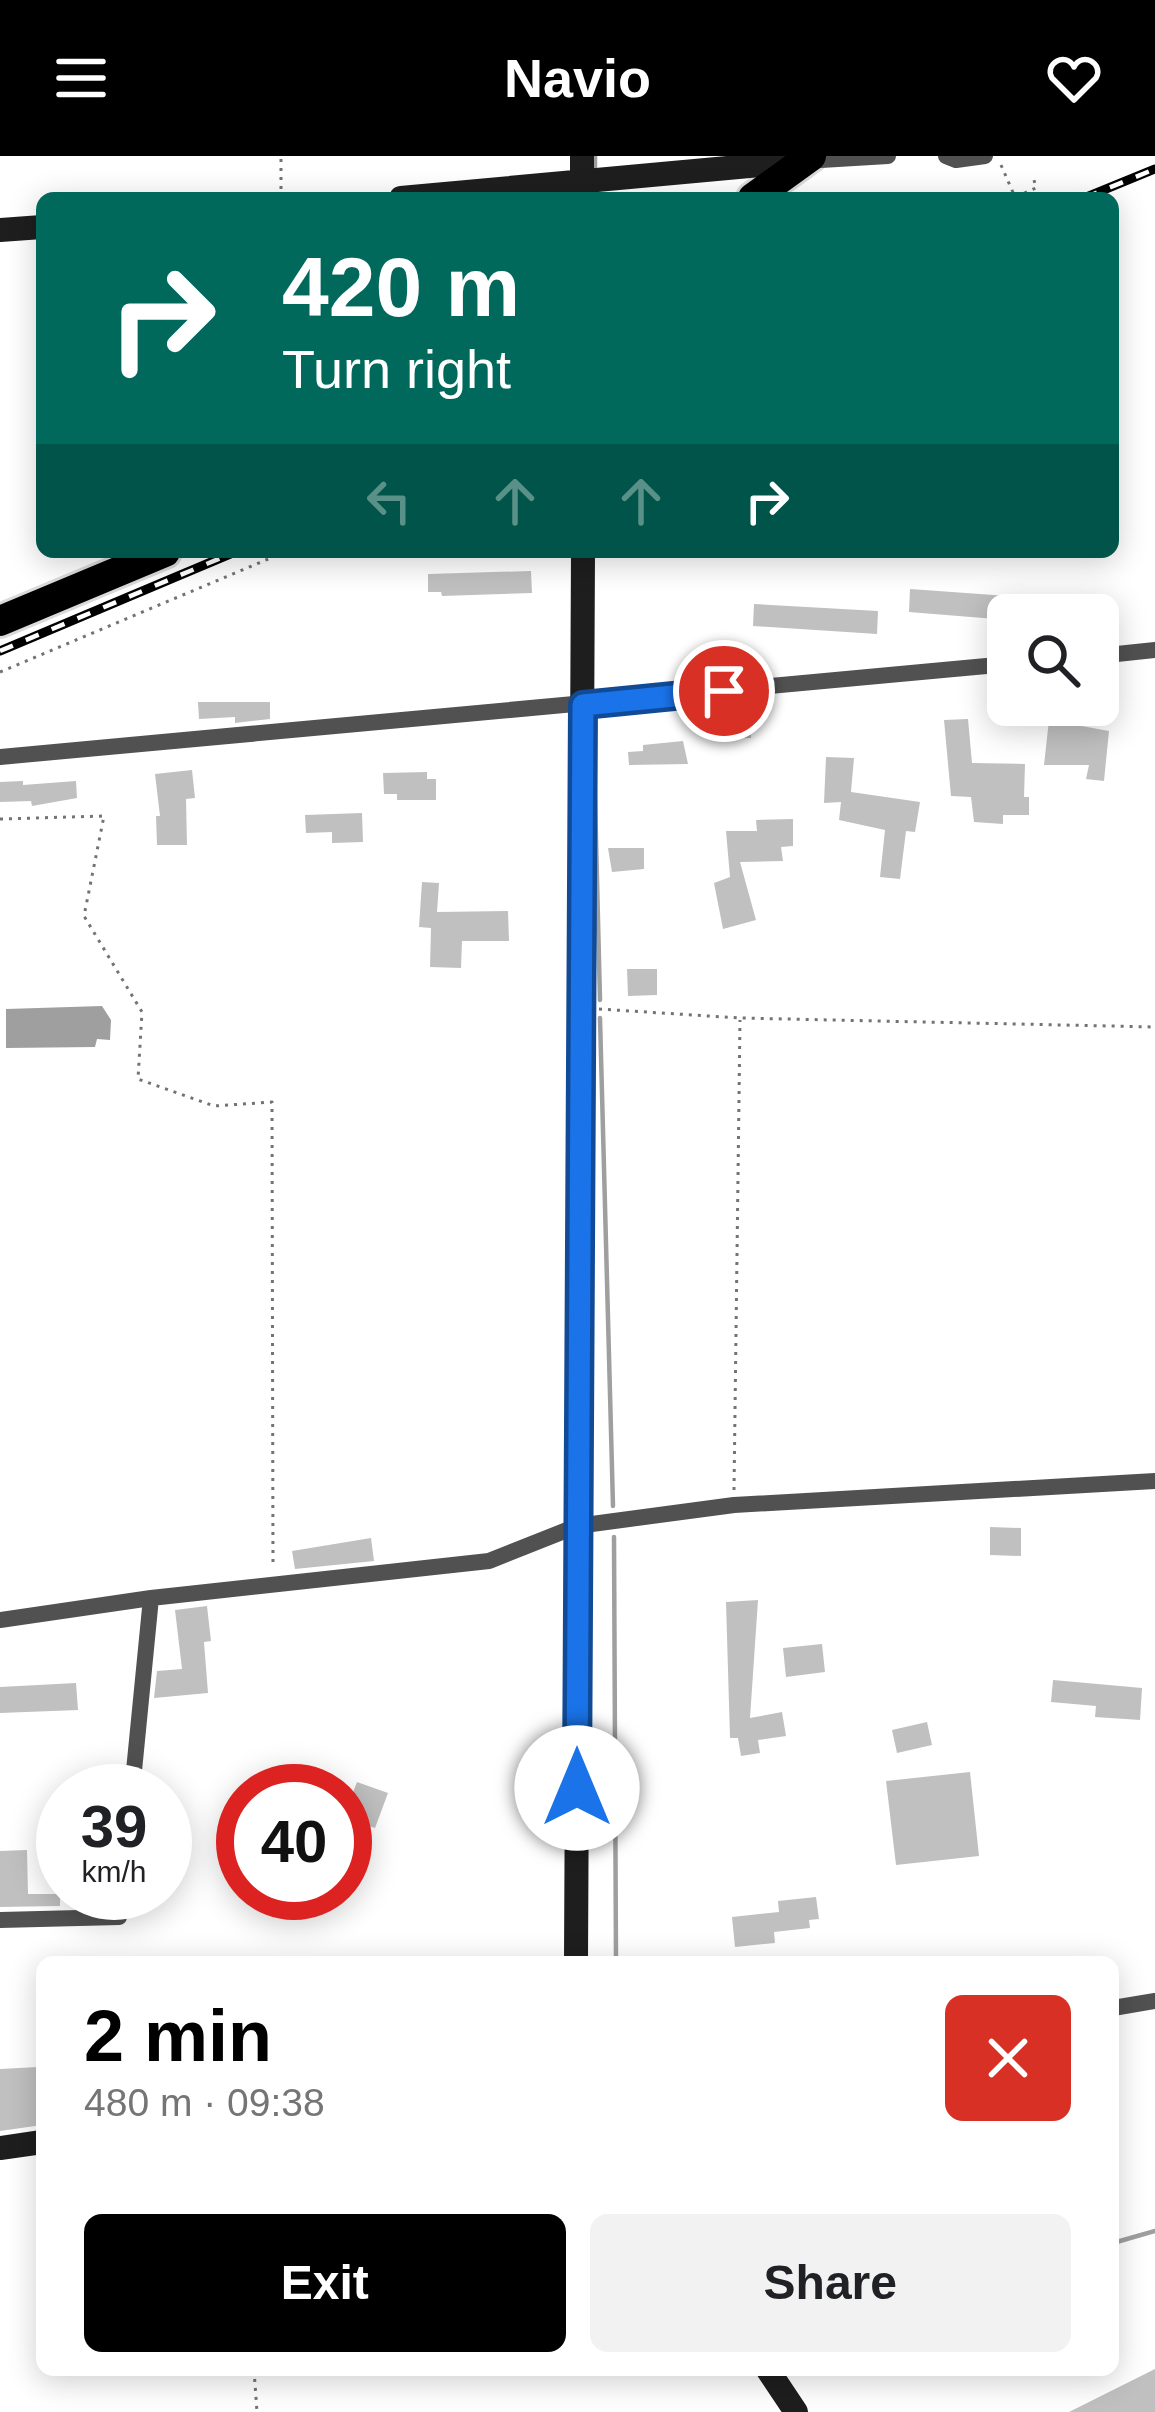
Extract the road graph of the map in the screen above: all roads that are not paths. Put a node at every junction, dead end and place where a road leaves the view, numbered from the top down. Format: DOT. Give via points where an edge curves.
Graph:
graph roads {
  1 [pos="582,156"];
  2 [pos="888,156"];
  3 [pos="946,156"];
  4 [pos="807,159"];
  5 [pos="993,160"];
  6 [pos="582,190"];
  7 [pos="537,192"];
  8 [pos="761,192"];
  9 [pos="36,227"];
  10 [pos="0,230"];
  11 [pos="151,558"];
  12 [pos="583,558"];
  13 [pos="0,621"];
  14 [pos="1155,650"];
  15 [pos="1119,654"];
  16 [pos="987,666"];
  17 [pos="583,705"];
  18 [pos="0,757"];
  19 [pos="1155,1481"];
  20 [pos="577,1526"];
  21 [pos="151,1598"];
  22 [pos="0,1620"];
  23 [pos="135,1764"];
  24 [pos="36,1919"];
  25 [pos="0,1920"];
  26 [pos="576,1956"];
  27 [pos="1155,2001"];
  28 [pos="1119,2007"];
  29 [pos="36,2143"];
  30 [pos="0,2148"];
  31 [pos="772,2376"];
  32 [pos="796,2412"];
  1 -- 6 [label="street"];
  2 -- 4 [label="street"];
  3 -- 5 [label="street"];
  4 -- 6 [label="street"];
  4 -- 8 [label="highway"];
  6 -- 7 [label="street"];
  9 -- 10 [label="street"];
  11 -- 13 [label="highway"];
  12 -- 17 [label="street"];
  14 -- 15 [label="street"];
  16 -- 17 [label="street"];
  17 -- 18 [label="street"];
  17 -- 20 [label="street"];
  19 -- 20 [label="street" via="734,1504"];
  20 -- 21 [label="street" via="489,1561"];
  20 -- 26 [label="street"];
  21 -- 22 [label="street"];
  21 -- 23 [label="street"];
  24 -- 25 [label="street"];
  27 -- 28 [label="street"];
  29 -- 30 [label="street"];
  31 -- 32 [label="street"];
}
